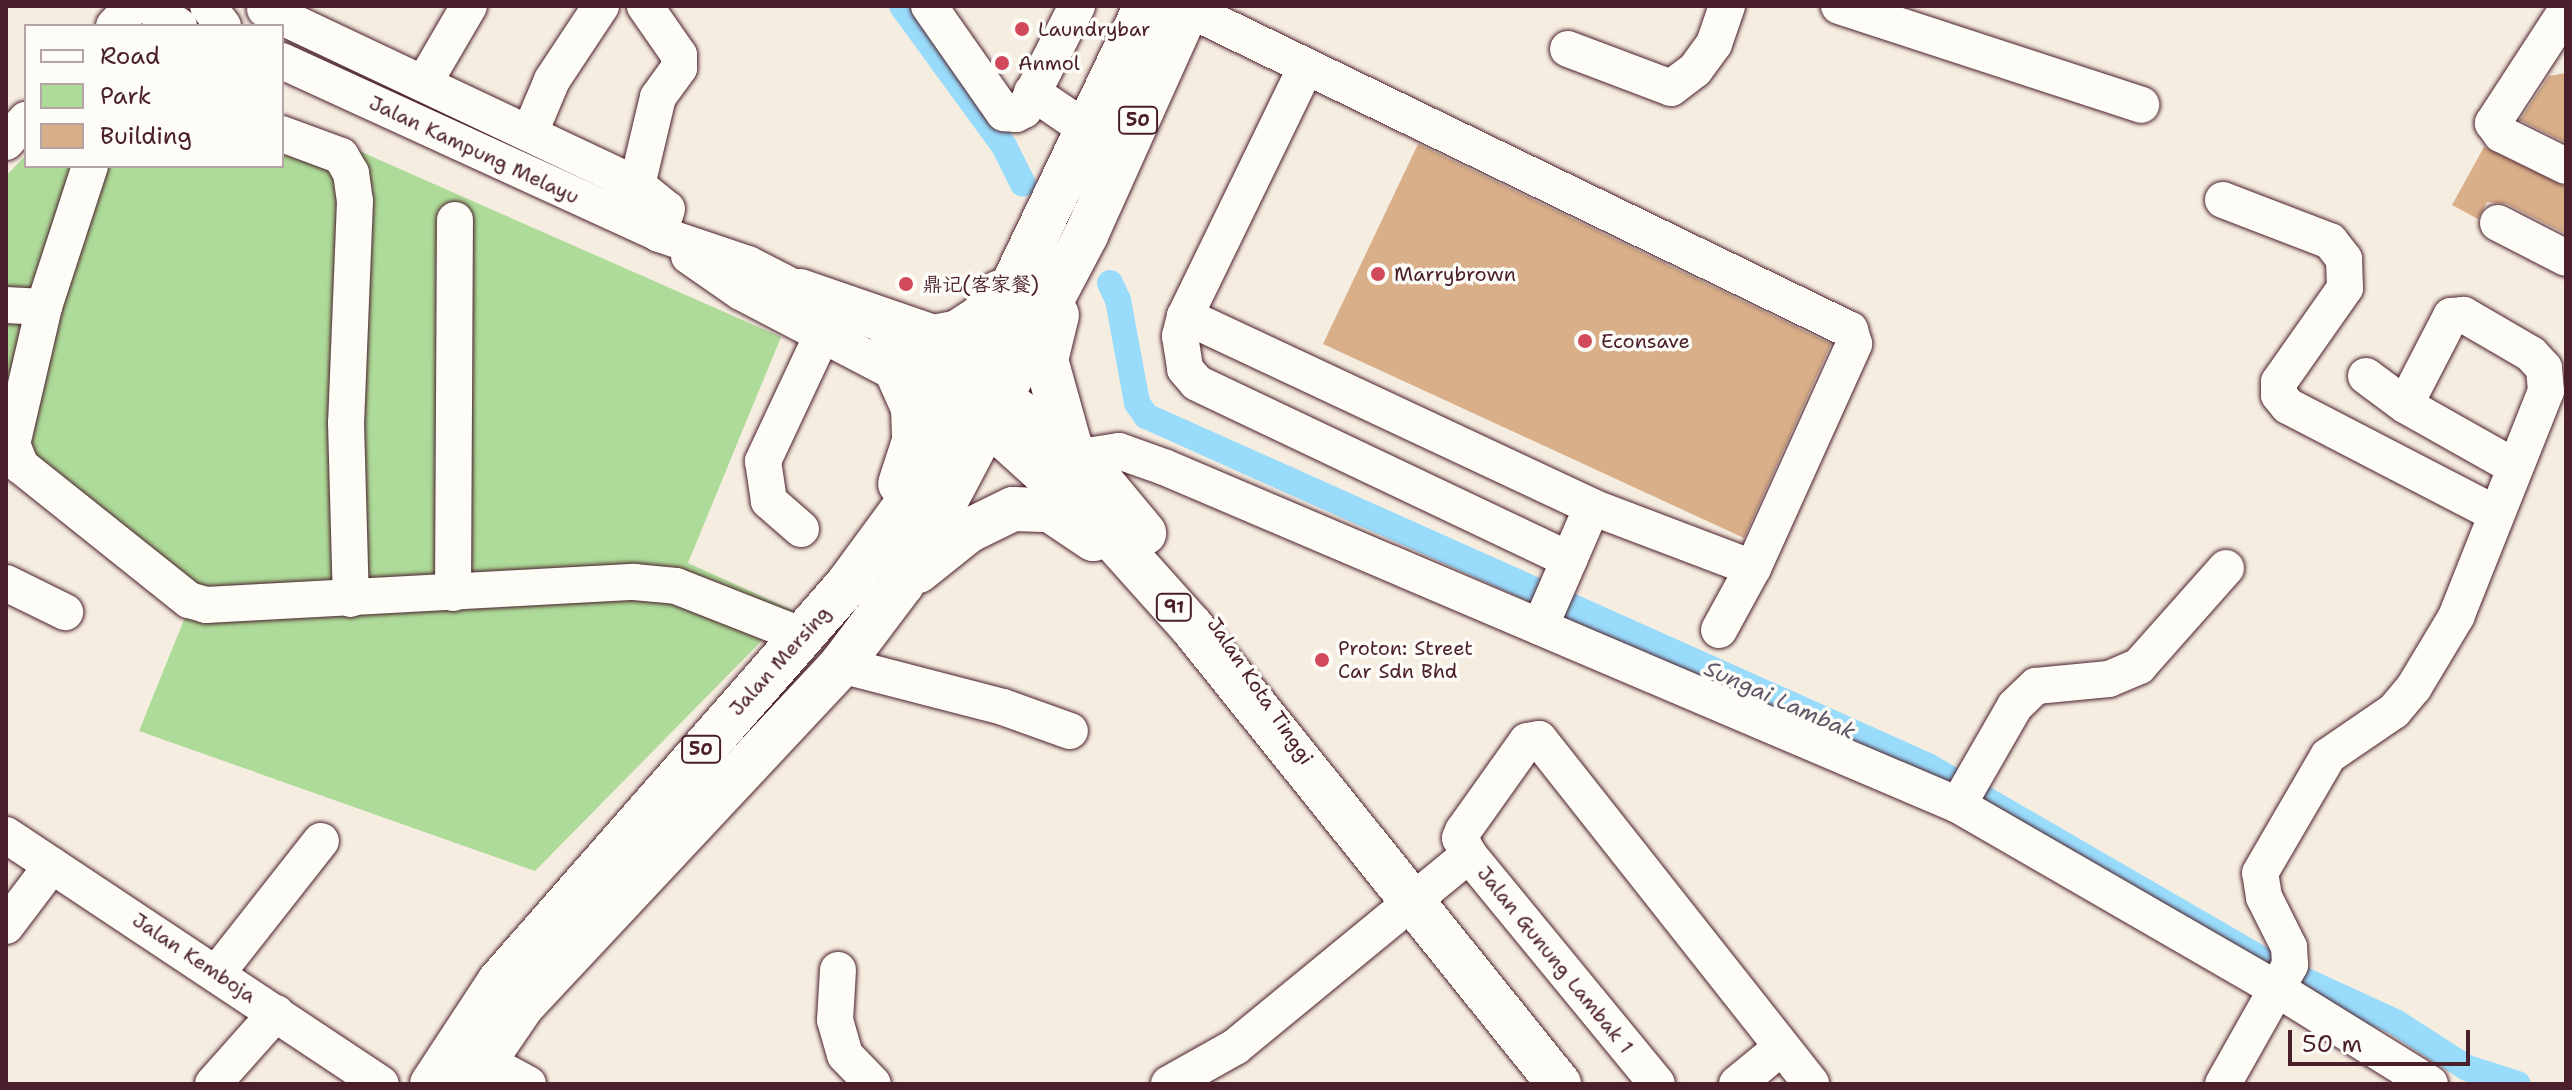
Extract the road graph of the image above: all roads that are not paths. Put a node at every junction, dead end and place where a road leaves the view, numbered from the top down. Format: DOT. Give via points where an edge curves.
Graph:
graph roads {
  1 [pos="133,6"];
  2 [pos="148,6"];
  3 [pos="208,6"];
  4 [pos="469,6"];
  5 [pos="601,6"];
  6 [pos="645,6"];
  7 [pos="1077,6"];
  8 [pos="1727,6"];
  9 [pos="1839,6"];
  10 [pos="1174,7"];
  11 [pos="265,9"];
  12 [pos="941,12"];
  13 [pos="2562,23"];
  14 [pos="116,24"];
  15 [pos="176,24"];
  16 [pos="222,24"];
  17 [pos="1568,49"];
  18 [pos="285,64"];
  19 [pos="1306,67"];
  20 [pos="424,83"];
  21 [pos="1032,92"];
  22 [pos="2141,105"];
  23 [pos="24,122"];
  24 [pos="1086,129"];
  25 [pos="531,130"];
  26 [pos="284,135"];
  27 [pos="6,142"];
  28 [pos="2566,166"];
  29 [pos="89,168"];
  30 [pos="637,185"];
  31 [pos="2223,200"];
  32 [pos="455,220"];
  33 [pos="2498,223"];
  34 [pos="659,234"];
  35 [pos="1075,256"];
  36 [pos="2566,258"];
  37 [pos="1013,276"];
  38 [pos="800,291"];
  39 [pos="6,305"];
  40 [pos="44,307"];
  41 [pos="1185,316"];
  42 [pos="823,333"];
  43 [pos="897,372"];
  44 [pos="2366,376"];
  45 [pos="980,401"];
  46 [pos="2405,405"];
  47 [pos="1076,452"];
  48 [pos="2515,467"];
  49 [pos="1592,507"];
  50 [pos="2496,514"];
  51 [pos="801,529"];
  52 [pos="1753,568"];
  53 [pos="2226,568"];
  54 [pos="6,583"];
  55 [pos="902,584"];
  56 [pos="847,585"];
  57 [pos="453,593"];
  58 [pos="1554,595"];
  59 [pos="351,599"];
  60 [pos="65,612"];
  61 [pos="1191,626"];
  62 [pos="1719,630"];
  63 [pos="803,636"];
  64 [pos="841,665"];
  65 [pos="1070,731"];
  66 [pos="1966,792"];
  67 [pos="1338,810"];
  68 [pos="6,835"];
  69 [pos="321,841"];
  70 [pos="1469,855"];
  71 [pos="52,865"];
  72 [pos="1415,904"];
  73 [pos="6,926"];
  74 [pos="838,970"];
  75 [pos="217,973"];
  76 [pos="2284,977"];
  77 [pos="276,1013"];
  78 [pos="1782,1047"];
  79 [pos="502,1078"];
  80 [pos="213,1084"];
  81 [pos="381,1084"];
  82 [pos="432,1084"];
  83 [pos="873,1084"];
  84 [pos="1169,1084"];
  85 [pos="1559,1084"];
  86 [pos="1657,1084"];
  87 [pos="1737,1084"];
  88 [pos="1811,1084"];
  89 [pos="2223,1084"];
  90 [pos="2430,1084"];
  1 -- 14 [label="street"];
  2 -- 15 [label="street"];
  3 -- 16 [label="street"];
  4 -- 20 [label="street"];
  5 -- 25 [label="street" via="552,80"];
  6 -- 30 [label="street" via="679,55 679,68 658,97"];
  7 -- 21 [label="street"];
  8 -- 17 [label="street" via="1714,44 1695,70 1671,88"];
  9 -- 22 [label="street"];
  10 -- 19 [label="street"];
  10 -- 24 [label="highway, Jalan Mersing / 50"];
  10 -- 35 [label="highway, Jalan Mersing / 50"];
  11 -- 20 [label="street"];
  12 -- 21 [label="street" via="1004,113 1024,110"];
  13 -- 28 [label="street" via="2493,123 2501,134"];
  18 -- 34 [label="street, Jalan Kampung Melayu"];
  19 -- 41 [label="street"];
  19 -- 52 [label="street" via="1850,330 1854,344"];
  20 -- 25 [label="street"];
  21 -- 24 [label="street"];
  23 -- 27 [label="street"];
  24 -- 37 [label="highway, Jalan Mersing / 50"];
  25 -- 30 [label="street"];
  26 -- 59 [label="street" via="341,156 351,173 355,201 346,423"];
  29 -- 40 [label="street"];
  30 -- 34 [label="street" via="667,209"];
  31 -- 50 [label="street" via="2330,241 2344,259 2345,288 2279,382 2279,395 2288,406"];
  32 -- 57 [label="street"];
  33 -- 36 [label="street"];
  34 -- 38 [label="street, Jalan Kampung Melayu" via="748,264"];
  34 -- 42 [label="street, Jalan Kampung Melayu" via="741,292"];
  35 -- 45 [label="highway, Jalan Mersing / 50"];
  35 -- 47 [label="highway" via="1046,360"];
  37 -- 38 [label="highway" via="981,317 958,332 933,337"];
  37 -- 45 [label="highway, Jalan Mersing / 50"];
  38 -- 45 [label="street, Jalan Kampung Melayu"];
  39 -- 40 [label="street"];
  40 -- 59 [label="street" via="17,408 12,444 21,466 189,600 206,605"];
  41 -- 49 [label="street"];
  41 -- 58 [label="street" via="1181,352 1197,383"];
  42 -- 43 [label="street, Jalan Kampung Melayu"];
  42 -- 51 [label="street" via="763,461 769,501"];
  43 -- 45 [label="street, Jalan Kampung Melayu"];
  43 -- 56 [label="highway" via="913,408 914,441 904,478 867,538"];
  44 -- 46 [label="street"];
  45 -- 47 [label="highway, Jalan Kota Tinggi / 91"];
  45 -- 55 [label="highway, Jalan Mersing / 50"];
  45 -- 56 [label="highway, Jalan Mersing / 50"];
  45 -- 61 [label="highway, Jalan Kota Tinggi / 91"];
  46 -- 48 [label="street"];
  46 -- 48 [label="street" via="2442,325 2451,316 2464,315 2531,354 2544,368 2546,391"];
  47 -- 58 [label="street" via="1119,451"];
  47 -- 67 [label="highway, Jalan Kota Tinggi / 91" via="1238,651"];
  48 -- 50 [label="street"];
  49 -- 52 [label="street"];
  49 -- 58 [label="street"];
  50 -- 76 [label="street" via="2456,617 2414,687 2394,711 2328,756 2260,873 2264,897 2289,947"];
  52 -- 62 [label="street"];
  53 -- 66 [label="street" via="2139,666 2109,679 2036,686 2015,706"];
  54 -- 60 [label="street"];
  55 -- 61 [label="highway" via="968,531 990,520 1013,509 1050,510 1089,536"];
  55 -- 64 [label="highway, Jalan Mersing / 50"];
  56 -- 63 [label="highway, Jalan Mersing / 50"];
  57 -- 59 [label="street"];
  57 -- 63 [label="street" via="634,582 676,586"];
  58 -- 66 [label="street"];
  61 -- 67 [label="highway, Jalan Kota Tinggi / 91"];
  63 -- 82 [label="highway, Jalan Mersing / 50" via="499,982"];
  64 -- 65 [label="street" via="1003,707"];
  64 -- 79 [label="highway, Jalan Mersing / 50" via="522,1006"];
  66 -- 76 [label="street"];
  67 -- 72 [label="highway, Jalan Kota Tinggi / 91"];
  68 -- 71 [label="street, Jalan Kemboja"];
  69 -- 75 [label="street"];
  70 -- 72 [label="street, Jalan Gunung Lambak 1"];
  70 -- 78 [label="street" via="1460,838 1463,831 1527,741 1539,739"];
  70 -- 86 [label="street, Jalan Gunung Lambak 1"];
  71 -- 73 [label="street"];
  71 -- 75 [label="street, Jalan Kemboja"];
  72 -- 84 [label="street, Jalan Gunung Lambak 1" via="1235,1047"];
  72 -- 85 [label="highway, Jalan Kota Tinggi / 91"];
  74 -- 83 [label="street" via="835,1020 845,1055"];
  75 -- 77 [label="street, Jalan Kemboja"];
  76 -- 89 [label="street"];
  76 -- 90 [label="street"];
  77 -- 80 [label="street"];
  77 -- 81 [label="street, Jalan Kemboja"];
  78 -- 87 [label="street"];
  78 -- 88 [label="street"];
}
